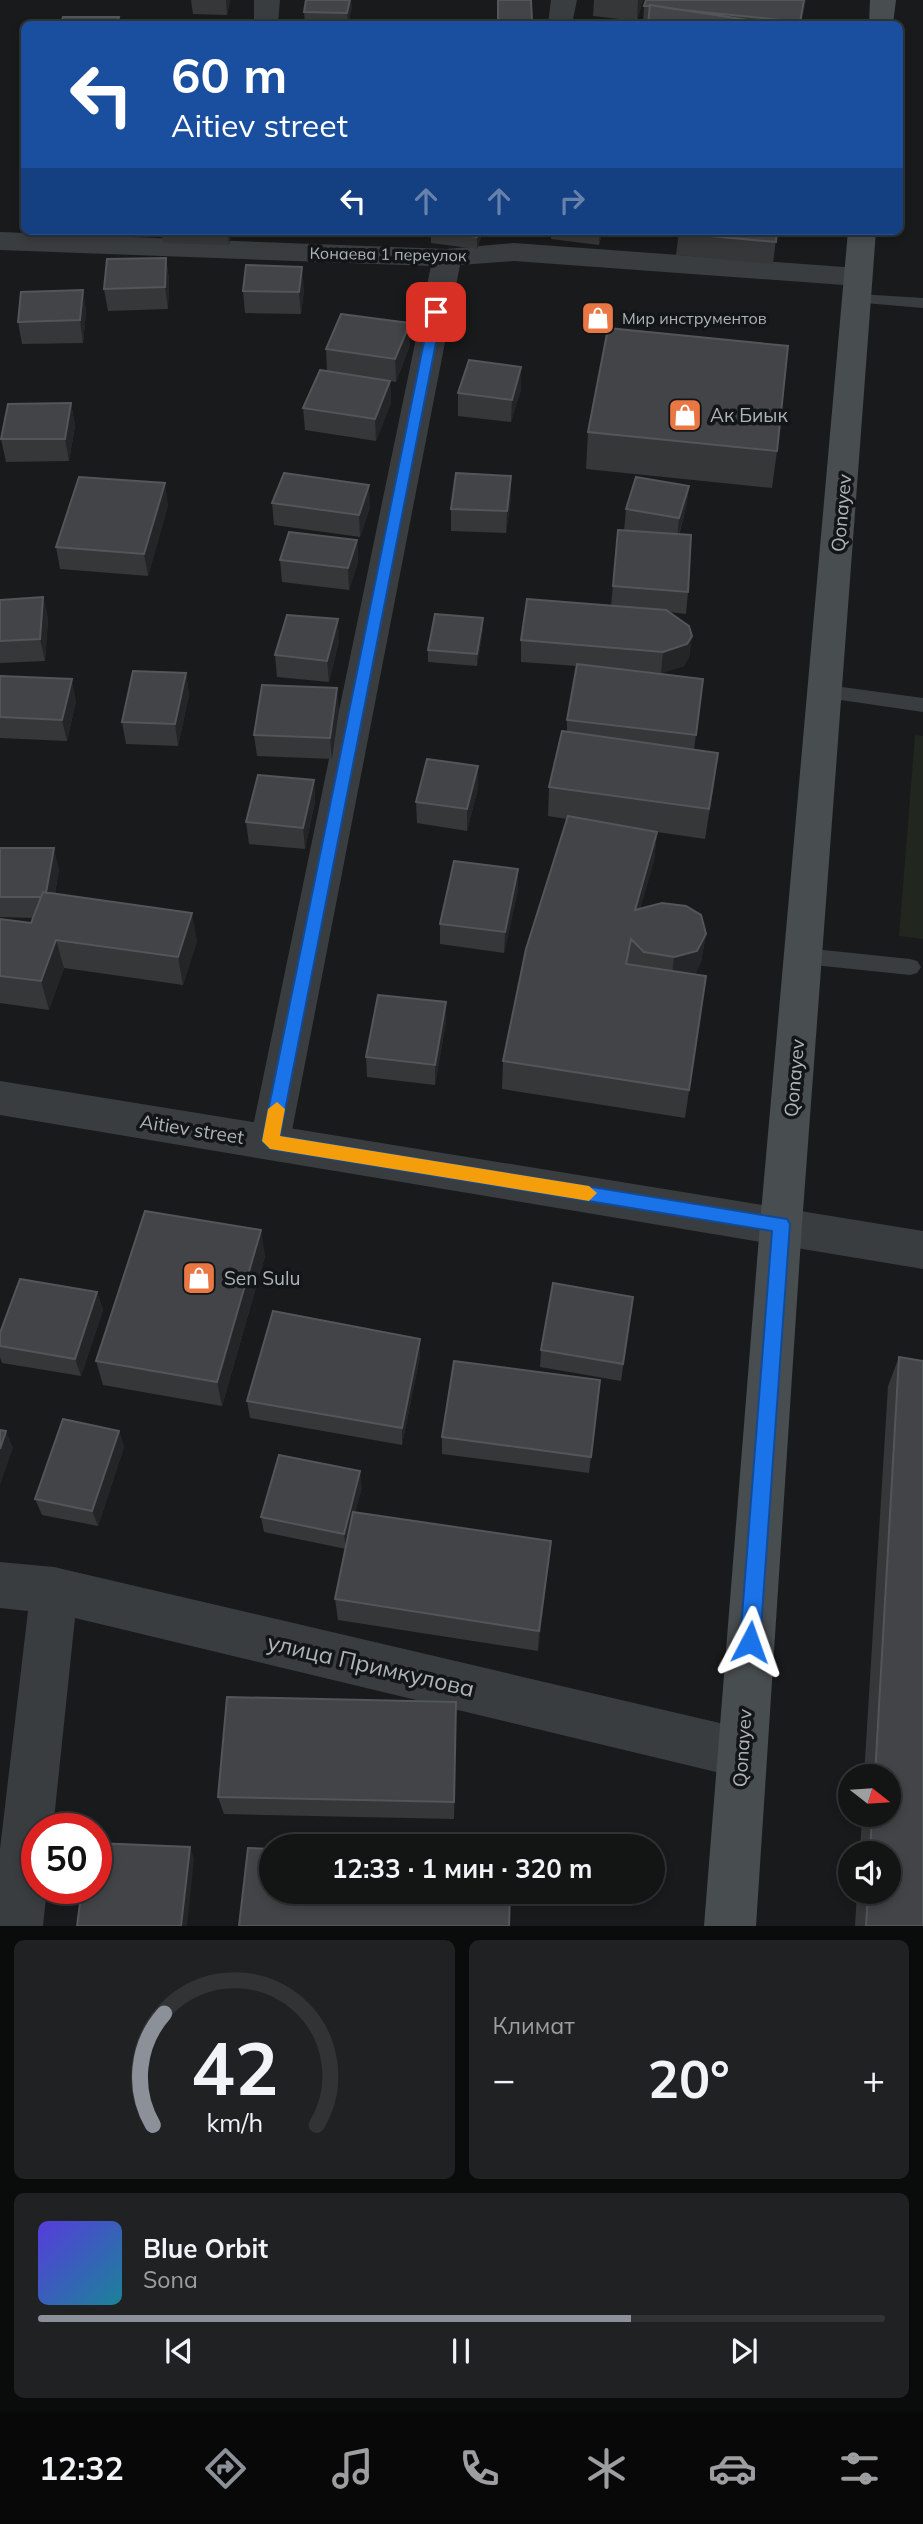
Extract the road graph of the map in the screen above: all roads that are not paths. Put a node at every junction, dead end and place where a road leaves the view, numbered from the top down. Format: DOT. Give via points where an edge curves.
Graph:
graph roads {
  1 [pos="267,0"];
  2 [pos="564,0"];
  3 [pos="883,0"];
  4 [pos="266,21"];
  5 [pos="560,21"];
  6 [pos="881,21"];
  7 [pos="862,235"];
  8 [pos="258,240"];
  9 [pos="0,241"];
  10 [pos="516,242"];
  11 [pos="447,258"];
  12 [pos="858,288"];
  13 [pos="923,303"];
  14 [pos="827,692"];
  15 [pos="923,705"];
  16 [pos="804,956"];
  17 [pos="910,967"];
  18 [pos="0,1098"];
  19 [pos="270,1141"];
  20 [pos="781,1224"];
  21 [pos="923,1250"];
  22 [pos="0,1585"];
  23 [pos="54,1590"];
  24 [pos="741,1753"];
  25 [pos="17,1926"];
  26 [pos="730,1926"];
  1 -- 4 [label="street"];
  2 -- 5 [label="street"];
  3 -- 6 [label="main road"];
  7 -- 12 [label="main road, Qonayev"];
  8 -- 9 [label="street, Конаева 1 переулок"];
  8 -- 11 [label="street, Конаева 1 переулок"];
  10 -- 11 [label="street, Конаева 1 переулок"];
  10 -- 12 [label="street, Конаева 1 переулок"];
  11 -- 19 [label="street"];
  12 -- 13 [label="lane"];
  12 -- 14 [label="main road, Qonayev"];
  14 -- 15 [label="lane"];
  14 -- 16 [label="main road, Qonayev"];
  16 -- 17 [label="lane"];
  16 -- 20 [label="main road, Qonayev"];
  18 -- 19 [label="street, Aitiev street"];
  19 -- 20 [label="street, Aitiev street"];
  20 -- 21 [label="street, Aitiev street"];
  20 -- 24 [label="main road, Qonayev"];
  22 -- 23 [label="street, улица Примкулова"];
  23 -- 24 [label="street, улица Примкулова"];
  23 -- 25 [label="street"];
  24 -- 26 [label="main road, Qonayev"];
}
